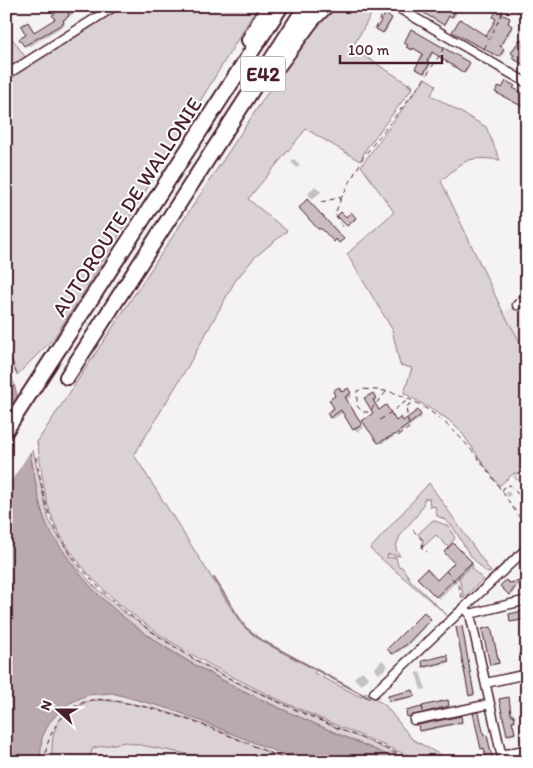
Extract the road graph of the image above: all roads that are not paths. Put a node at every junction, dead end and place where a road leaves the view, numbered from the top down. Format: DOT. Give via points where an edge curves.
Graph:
graph roads {
  1 [pos="115,6"];
  2 [pos="269,6"];
  3 [pos="281,6"];
  4 [pos="306,6"];
  5 [pos="326,6"];
  6 [pos="395,6"];
  7 [pos="240,71"];
  8 [pos="6,75"];
  9 [pos="527,83"];
  10 [pos="219,142"];
  11 [pos="179,167"];
  12 [pos="527,296"];
  13 [pos="517,305"];
  14 [pos="67,377"];
  15 [pos="6,430"];
  16 [pos="527,548"];
  17 [pos="527,600"];
  18 [pos="467,609"];
  19 [pos="527,674"];
  20 [pos="486,683"];
  21 [pos="374,693"];
  22 [pos="490,704"];
  23 [pos="414,720"];
  24 [pos="527,749"];
  25 [pos="503,758"];
  1 -- 8 [label="street"];
  2 -- 7 [label="highway" via="242,52"];
  3 -- 7 [label="highway, AUTOROUTE DE WALLONIE / E42"];
  4 -- 10 [label="highway, AUTOROUTE DE WALLONIE / E42"];
  5 -- 10 [label="highway"];
  6 -- 9 [label="street"];
  7 -- 11 [label="highway, AUTOROUTE DE WALLONIE / E42"];
  10 -- 11 [label="highway"];
  10 -- 14 [label="highway, AUTOROUTE DE WALLONIE / E42"];
  11 -- 15 [label="highway, AUTOROUTE DE WALLONIE / E42"];
  12 -- 13 [label="street"];
  16 -- 18 [label="street"];
  17 -- 18 [label="street"];
  18 -- 20 [label="street"];
  18 -- 21 [label="street"];
  19 -- 20 [label="street"];
  20 -- 22 [label="street"];
  22 -- 23 [label="street"];
  22 -- 25 [label="street"];
  24 -- 25 [label="street"];
}
